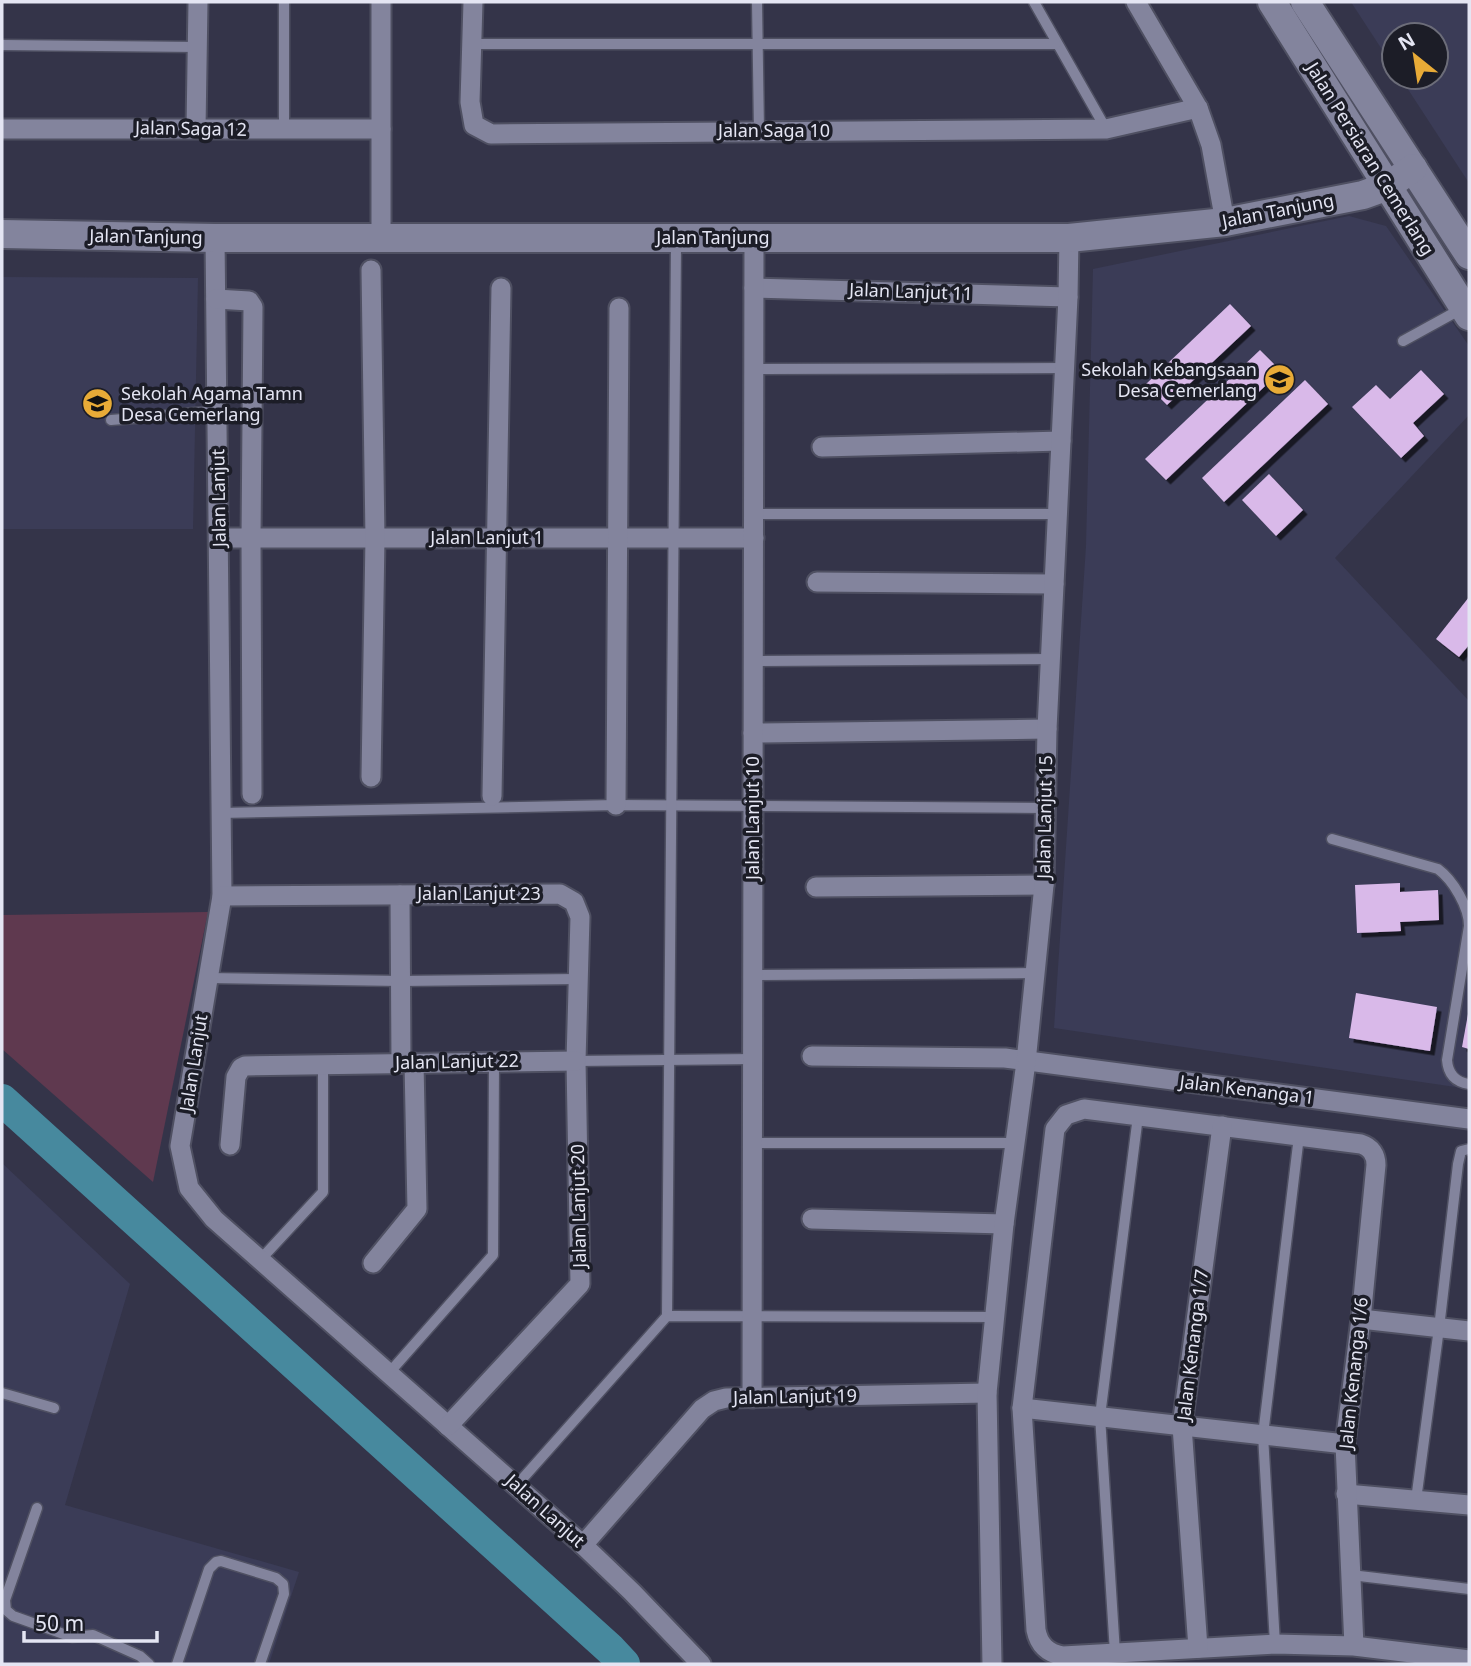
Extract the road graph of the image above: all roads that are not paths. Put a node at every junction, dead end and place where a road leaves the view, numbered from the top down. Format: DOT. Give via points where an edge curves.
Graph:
graph roads {
  1 [pos="198,2"];
  2 [pos="284,2"];
  3 [pos="381,2"];
  4 [pos="473,2"];
  5 [pos="757,2"];
  6 [pos="1034,2"];
  7 [pos="1136,2"];
  8 [pos="1272,2"];
  9 [pos="1305,2"];
  10 [pos="758,43"];
  11 [pos="472,44"];
  12 [pos="1056,44"];
  13 [pos="2,45"];
  14 [pos="198,47"];
  15 [pos="1198,108"];
  16 [pos="196,128"];
  17 [pos="381,129"];
  18 [pos="1107,129"];
  19 [pos="2,130"];
  20 [pos="284,131"];
  21 [pos="759,131"];
  22 [pos="1413,168"];
  23 [pos="1388,186"];
  24 [pos="1225,222"];
  25 [pos="2,234"];
  26 [pos="381,237"];
  27 [pos="215,238"];
  28 [pos="676,238"];
  29 [pos="754,238"];
  30 [pos="1069,238"];
  31 [pos="1469,255"];
  32 [pos="371,270"];
  33 [pos="501,288"];
  34 [pos="754,288"];
  35 [pos="1068,297"];
  36 [pos="216,299"];
  37 [pos="620,308"];
  38 [pos="1466,312"];
  39 [pos="1403,341"];
  40 [pos="754,369"];
  41 [pos="1065,369"];
  42 [pos="218,411"];
  43 [pos="111,420"];
  44 [pos="1061,442"];
  45 [pos="822,447"];
  46 [pos="754,514"];
  47 [pos="1057,514"];
  48 [pos="220,538"];
  49 [pos="251,538"];
  50 [pos="375,538"];
  51 [pos="496,538"];
  52 [pos="618,538"];
  53 [pos="673,538"];
  54 [pos="754,538"];
  55 [pos="817,582"];
  56 [pos="1054,584"];
  57 [pos="1050,659"];
  58 [pos="753,662"];
  59 [pos="1047,729"];
  60 [pos="753,733"];
  61 [pos="371,777"];
  62 [pos="252,794"];
  63 [pos="492,796"];
  64 [pos="616,805"];
  65 [pos="671,806"];
  66 [pos="753,807"];
  67 [pos="1046,808"];
  68 [pos="221,813"];
  69 [pos="1332,839"];
  70 [pos="1044,885"];
  71 [pos="816,887"];
  72 [pos="400,895"];
  73 [pos="222,897"];
  74 [pos="1036,973"];
  75 [pos="753,975"];
  76 [pos="208,978"];
  77 [pos="578,979"];
  78 [pos="401,981"];
  79 [pos="812,1056"];
  80 [pos="753,1059"];
  81 [pos="669,1060"];
  82 [pos="576,1061"];
  83 [pos="494,1062"];
  84 [pos="1026,1062"];
  85 [pos="407,1063"];
  86 [pos="323,1064"];
  87 [pos="1469,1084"];
  88 [pos="1138,1116"];
  89 [pos="1469,1119"];
  90 [pos="1222,1126"];
  91 [pos="1299,1136"];
  92 [pos="753,1143"];
  93 [pos="1016,1143"];
  94 [pos="230,1145"];
  95 [pos="1469,1149"];
  96 [pos="812,1219"];
  97 [pos="1004,1224"];
  98 [pos="261,1259"];
  99 [pos="373,1263"];
  100 [pos="752,1314"];
  101 [pos="667,1316"];
  102 [pos="995,1317"];
  103 [pos="1361,1319"];
  104 [pos="1439,1328"];
  105 [pos="1469,1331"];
  106 [pos="389,1373"];
  107 [pos="2,1393"];
  108 [pos="987,1394"];
  109 [pos="752,1398"];
  110 [pos="54,1408"];
  111 [pos="1022,1408"];
  112 [pos="1100,1416"];
  113 [pos="448,1426"];
  114 [pos="1182,1426"];
  115 [pos="1263,1435"];
  116 [pos="1345,1444"];
  117 [pos="516,1486"];
  118 [pos="1346,1494"];
  119 [pos="1416,1500"];
  120 [pos="1469,1505"];
  121 [pos="37,1508"];
  122 [pos="583,1545"];
  123 [pos="1352,1575"];
  124 [pos="1469,1589"];
  125 [pos="1276,1644"];
  126 [pos="1354,1646"];
  127 [pos="1198,1648"];
  128 [pos="1115,1653"];
  129 [pos="1469,1660"];
  130 [pos="149,1664"];
  131 [pos="177,1664"];
  132 [pos="260,1664"];
  133 [pos="701,1664"];
  134 [pos="992,1664"];
  1 -- 14 [label="street"];
  2 -- 20 [label="lane"];
  3 -- 17 [label="street"];
  4 -- 11 [label="street, Jalan Saga 10"];
  5 -- 10 [label="lane"];
  6 -- 12 [label="lane"];
  7 -- 15 [label="street"];
  8 -- 23 [label="street, Jalan Persiaran Cemerlang"];
  9 -- 22 [label="street, Jalan Persiaran Cemerlang"];
  10 -- 11 [label="lane"];
  10 -- 12 [label="lane"];
  10 -- 21 [label="lane"];
  11 -- 21 [label="street, Jalan Saga 10" via="474,125 491,134"];
  12 -- 18 [label="lane"];
  13 -- 14 [label="lane"];
  14 -- 16 [label="street"];
  15 -- 18 [label="street, Jalan Saga 10"];
  15 -- 24 [label="street" via="1211,145"];
  16 -- 19 [label="street, Jalan Saga 12"];
  16 -- 20 [label="street, Jalan Saga 12"];
  17 -- 20 [label="street, Jalan Saga 12"];
  17 -- 26 [label="street"];
  18 -- 21 [label="street, Jalan Saga 10"];
  22 -- 23 [label="street, Jalan Tanjung"];
  22 -- 31 [label="street, Jalan Persiaran Cemerlang"];
  23 -- 24 [label="street, Jalan Tanjung"];
  23 -- 38 [label="street, Jalan Persiaran Cemerlang"];
  24 -- 30 [label="street, Jalan Tanjung"];
  25 -- 27 [label="street, Jalan Tanjung"];
  26 -- 27 [label="street, Jalan Tanjung"];
  26 -- 28 [label="street, Jalan Tanjung"];
  27 -- 36 [label="street, Jalan Lanjut"];
  28 -- 29 [label="street, Jalan Tanjung"];
  28 -- 53 [label="lane"];
  29 -- 30 [label="street, Jalan Tanjung"];
  29 -- 34 [label="street, Jalan Lanjut 10"];
  30 -- 35 [label="street, Jalan Lanjut 15"];
  32 -- 50 [label="street"];
  33 -- 51 [label="street"];
  34 -- 35 [label="street, Jalan Lanjut 11"];
  34 -- 40 [label="street, Jalan Lanjut 10"];
  35 -- 41 [label="street, Jalan Lanjut 15"];
  36 -- 42 [label="street, Jalan Lanjut"];
  36 -- 49 [label="street" via="249,301 253,307"];
  37 -- 52 [label="street"];
  38 -- 39 [label="lane"];
  40 -- 41 [label="lane"];
  40 -- 46 [label="street, Jalan Lanjut 10"];
  41 -- 44 [label="street, Jalan Lanjut 15"];
  42 -- 43 [label="lane"];
  42 -- 48 [label="street, Jalan Lanjut"];
  44 -- 45 [label="street"];
  44 -- 47 [label="street, Jalan Lanjut 15"];
  46 -- 47 [label="lane"];
  46 -- 54 [label="street, Jalan Lanjut 10"];
  47 -- 56 [label="street, Jalan Lanjut 15"];
  48 -- 49 [label="street, Jalan Lanjut 1"];
  48 -- 68 [label="street, Jalan Lanjut"];
  49 -- 50 [label="street, Jalan Lanjut 1"];
  49 -- 62 [label="street"];
  50 -- 51 [label="street, Jalan Lanjut 1"];
  50 -- 61 [label="street"];
  51 -- 52 [label="street, Jalan Lanjut 1"];
  51 -- 63 [label="street"];
  52 -- 53 [label="street, Jalan Lanjut 1"];
  52 -- 64 [label="street"];
  53 -- 54 [label="street, Jalan Lanjut 1"];
  53 -- 65 [label="lane"];
  54 -- 58 [label="street, Jalan Lanjut 10"];
  55 -- 56 [label="street"];
  56 -- 57 [label="street, Jalan Lanjut 15"];
  57 -- 58 [label="lane"];
  57 -- 59 [label="street, Jalan Lanjut 15"];
  58 -- 60 [label="street, Jalan Lanjut 10"];
  59 -- 60 [label="street"];
  59 -- 67 [label="street, Jalan Lanjut 15"];
  60 -- 66 [label="street, Jalan Lanjut 10"];
  64 -- 65 [label="lane"];
  64 -- 68 [label="lane"];
  65 -- 66 [label="lane"];
  65 -- 81 [label="lane"];
  66 -- 67 [label="lane"];
  66 -- 75 [label="street, Jalan Lanjut 10"];
  67 -- 70 [label="street, Jalan Lanjut 15"];
  68 -- 73 [label="street, Jalan Lanjut"];
  69 -- 87 [label="lane" via="1437,869 1460,899 1469,926 1448,1068 1458,1081"];
  70 -- 71 [label="street"];
  70 -- 74 [label="street, Jalan Lanjut 15"];
  72 -- 73 [label="street, Jalan Lanjut 23"];
  72 -- 77 [label="street, Jalan Lanjut 23" via="560,894 574,902 580,917"];
  72 -- 78 [label="street"];
  73 -- 76 [label="street, Jalan Lanjut"];
  74 -- 75 [label="lane"];
  74 -- 84 [label="street, Jalan Lanjut 15"];
  75 -- 80 [label="street, Jalan Lanjut 10"];
  76 -- 78 [label="lane"];
  76 -- 98 [label="street, Jalan Lanjut" via="180,1146 189,1188 214,1219"];
  77 -- 78 [label="lane"];
  77 -- 82 [label="street, Jalan Lanjut 23"];
  78 -- 85 [label="street"];
  79 -- 84 [label="street, Jalan Kenanga 1"];
  80 -- 81 [label="lane, Jalan Lanjut 22"];
  80 -- 92 [label="street, Jalan Lanjut 10"];
  81 -- 82 [label="lane, Jalan Lanjut 22"];
  81 -- 101 [label="lane"];
  82 -- 83 [label="street, Jalan Lanjut 22"];
  82 -- 113 [label="street, Jalan Lanjut 20" via="580,1284"];
  83 -- 85 [label="street, Jalan Lanjut 22"];
  83 -- 106 [label="lane" via="493,1255"];
  84 -- 89 [label="street, Jalan Kenanga 1"];
  84 -- 93 [label="street, Jalan Lanjut 15"];
  85 -- 86 [label="street, Jalan Lanjut 22"];
  85 -- 99 [label="street" via="417,1209"];
  86 -- 94 [label="street, Jalan Lanjut 22" via="241,1068 236,1077"];
  86 -- 98 [label="lane" via="323,1192"];
  88 -- 90 [label="street"];
  88 -- 111 [label="street" via="1079,1110 1066,1115 1055,1129"];
  88 -- 112 [label="lane"];
  90 -- 91 [label="street"];
  90 -- 114 [label="street, Jalan Kenanga 1/7"];
  91 -- 103 [label="street, Jalan Kenanga 1/6" via="1365,1145 1374,1155"];
  91 -- 115 [label="lane"];
  92 -- 93 [label="lane"];
  92 -- 100 [label="street, Jalan Lanjut 10"];
  93 -- 97 [label="street, Jalan Lanjut 15"];
  95 -- 104 [label="lane" via="1461,1151 1458,1164"];
  96 -- 97 [label="street"];
  97 -- 102 [label="street, Jalan Lanjut 15"];
  98 -- 106 [label="street, Jalan Lanjut"];
  100 -- 101 [label="lane"];
  100 -- 102 [label="lane"];
  100 -- 109 [label="street, Jalan Lanjut 10"];
  101 -- 117 [label="lane"];
  102 -- 108 [label="street, Jalan Lanjut 15"];
  103 -- 104 [label="street"];
  103 -- 116 [label="street, Jalan Kenanga 1/6"];
  104 -- 105 [label="street"];
  104 -- 119 [label="lane"];
  106 -- 113 [label="street, Jalan Lanjut"];
  107 -- 110 [label="lane"];
  108 -- 109 [label="street, Jalan Lanjut 19"];
  108 -- 134 [label="street, Jalan Lanjut 15"];
  109 -- 122 [label="street, Jalan Lanjut 19" via="726,1398 702,1409"];
  111 -- 112 [label="street"];
  111 -- 128 [label="street" via="1038,1638 1048,1651 1063,1656"];
  112 -- 114 [label="street"];
  112 -- 128 [label="lane"];
  113 -- 117 [label="street, Jalan Lanjut"];
  114 -- 115 [label="street"];
  114 -- 127 [label="street, Jalan Kenanga 1/7"];
  115 -- 116 [label="street"];
  115 -- 125 [label="lane"];
  116 -- 118 [label="street, Jalan Kenanga 1/6"];
  117 -- 122 [label="street, Jalan Lanjut"];
  118 -- 119 [label="street"];
  118 -- 123 [label="street, Jalan Kenanga 1/6"];
  119 -- 120 [label="street"];
  121 -- 130 [label="lane" via="5,1600 6,1609 13,1616 72,1637 93,1635"];
  122 -- 133 [label="street, Jalan Lanjut"];
  123 -- 124 [label="lane"];
  123 -- 126 [label="street, Jalan Kenanga 1/6"];
  125 -- 126 [label="street"];
  125 -- 127 [label="street"];
  126 -- 129 [label="street"];
  127 -- 128 [label="street"];
  131 -- 132 [label="lane" via="209,1569 221,1561 283,1584 284,1594"];
}
